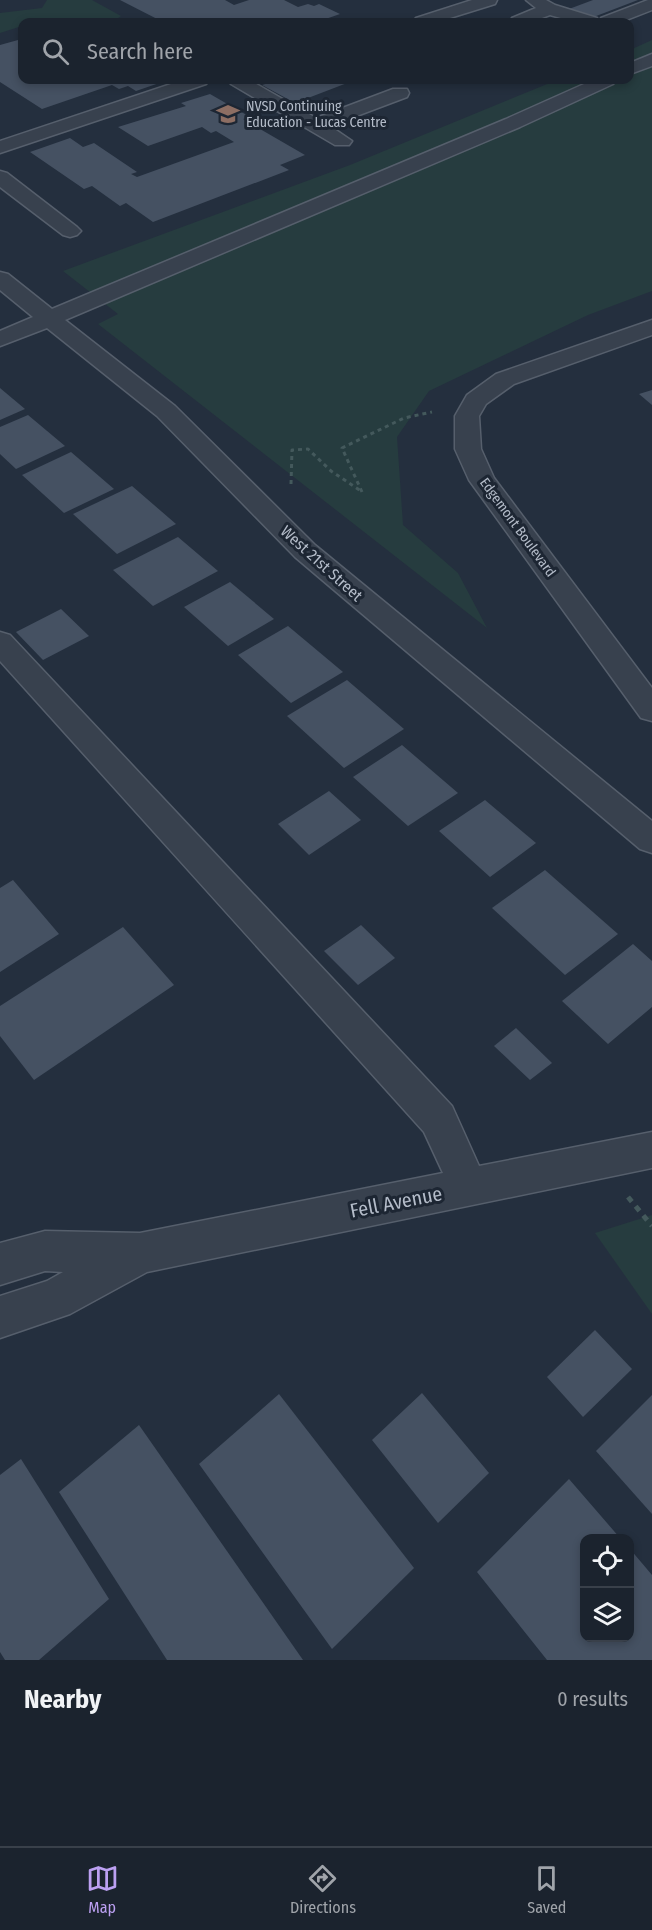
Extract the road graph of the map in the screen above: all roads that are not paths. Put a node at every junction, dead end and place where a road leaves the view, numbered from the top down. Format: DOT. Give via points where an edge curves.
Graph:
graph roads {
  1 [pos="489,0"];
  2 [pos="464,3"];
  3 [pos="545,3"];
  4 [pos="652,4"];
  5 [pos="431,18"];
  6 [pos="524,18"];
  7 [pos="581,18"];
  8 [pos="617,18"];
  9 [pos="652,58"];
  10 [pos="634,67"];
  11 [pos="188,84"];
  12 [pos="244,84"];
  13 [pos="598,84"];
  14 [pos="400,93"];
  15 [pos="315,125"];
  16 [pos="342,141"];
  17 [pos="0,147"];
  18 [pos="0,177"];
  19 [pos="70,231"];
  20 [pos="0,279"];
  21 [pos="50,319"];
  22 [pos="652,327"];
  23 [pos="0,339"];
  24 [pos="0,642"];
  25 [pos="652,710"];
  26 [pos="652,840"];
  27 [pos="652,1150"];
  28 [pos="468,1187"];
  29 [pos="140,1253"];
  30 [pos="0,1264"];
  31 [pos="0,1317"];
  1 -- 2 [label="street"];
  2 -- 5 [label="street"];
  3 -- 6 [label="street"];
  3 -- 7 [label="street"];
  4 -- 8 [label="street"];
  9 -- 10 [label="street"];
  11 -- 17 [label="street"];
  12 -- 15 [label="street"];
  13 -- 21 [label="street"];
  14 -- 15 [label="street"];
  15 -- 16 [label="street"];
  18 -- 19 [label="street"];
  20 -- 21 [label="street, West 21st Street"];
  21 -- 23 [label="street"];
  21 -- 26 [label="street, West 21st Street" via="166,411 305,551"];
  22 -- 25 [label="street, Edgemont Boulevard" via="505,379 476,400 466,423 468,449 482,480"];
  24 -- 28 [label="street" via="438,1119"];
  27 -- 28 [label="street, Fell Avenue"];
  28 -- 29 [label="street, Fell Avenue"];
  29 -- 30 [label="street, Fell Avenue" via="45,1251"];
  29 -- 31 [label="street, Fell Avenue" via="55,1299"];
}
